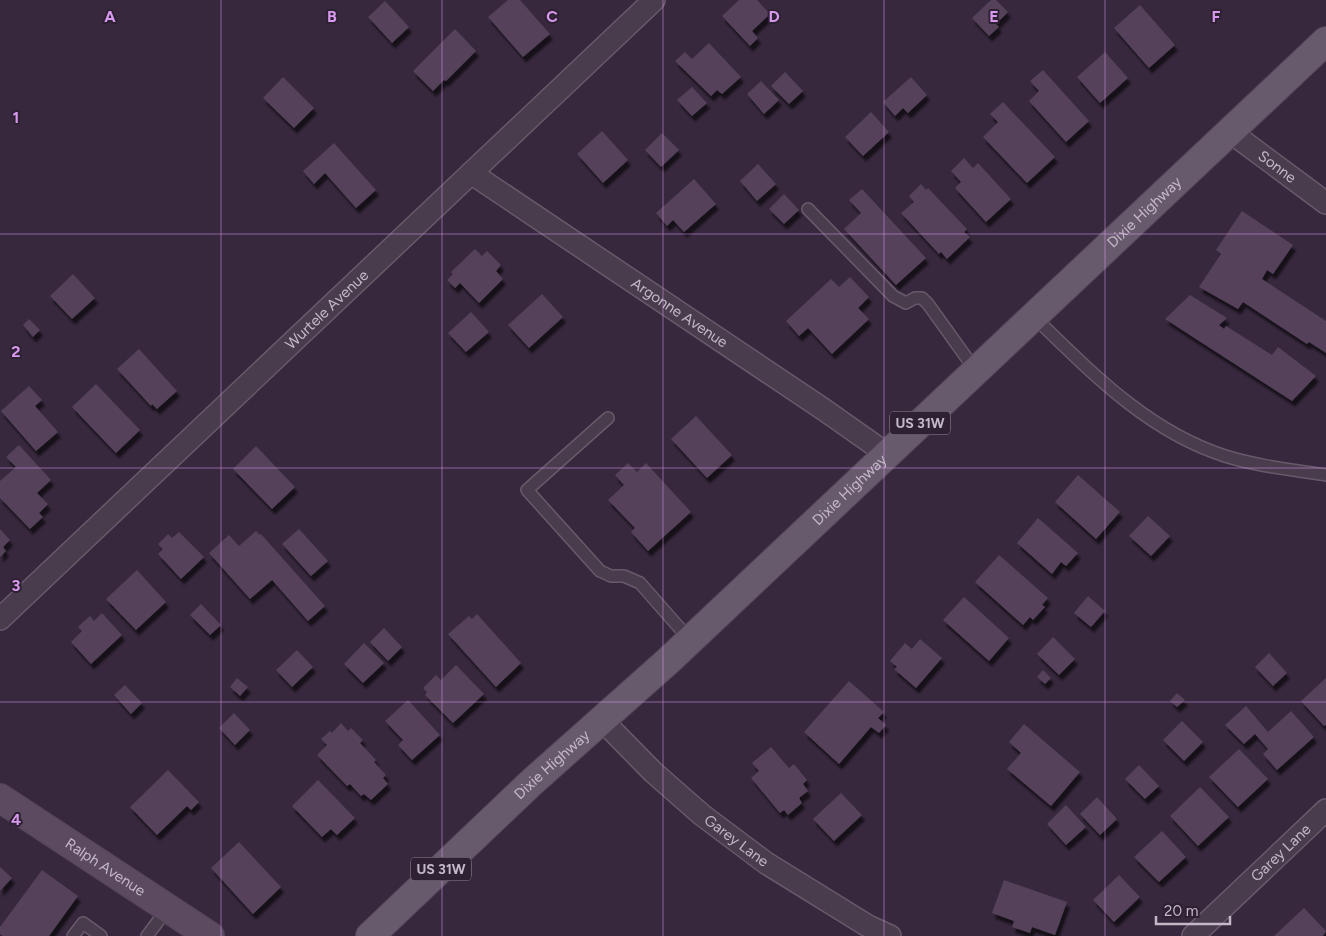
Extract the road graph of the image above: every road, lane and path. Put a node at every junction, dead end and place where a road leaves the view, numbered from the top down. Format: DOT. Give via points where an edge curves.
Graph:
graph roads {
  1 [pos="654,0"];
  2 [pos="1326,41"];
  3 [pos="1229,131"];
  4 [pos="471,173"];
  5 [pos="1326,203"];
  6 [pos="808,209"];
  7 [pos="1033,316"];
  8 [pos="976,371"];
  9 [pos="608,418"];
  10 [pos="887,454"];
  11 [pos="1326,475"];
  12 [pos="0,619"];
  13 [pos="690,640"];
  14 [pos="602,720"];
  15 [pos="0,798"];
  16 [pos="1326,810"];
  17 [pos="168,908"];
  18 [pos="73,936"];
  19 [pos="101,936"];
  20 [pos="147,936"];
  21 [pos="210,936"];
  22 [pos="370,936"];
  23 [pos="890,936"];
  24 [pos="1193,936"];
  1 -- 4 [label="street, Wurtele Avenue"];
  2 -- 3 [label="main road, Dixie Highway / US 31W"];
  3 -- 5 [label="street, Sonne"];
  3 -- 7 [label="main road, Dixie Highway / US 31W"];
  4 -- 10 [label="street, Argonne Avenue"];
  4 -- 12 [label="street, Wurtele Avenue"];
  6 -- 8 [label="lane" via="893,296 906,303 922,298"];
  7 -- 8 [label="main road, Dixie Highway / US 31W"];
  7 -- 11 [label="lane" via="1095,376 1156,424 1226,456"];
  8 -- 10 [label="main road, Dixie Highway / US 31W"];
  9 -- 13 [label="lane" via="527,490 600,571 640,583"];
  10 -- 13 [label="main road, Dixie Highway / US 31W"];
  13 -- 14 [label="main road, Dixie Highway / US 31W"];
  14 -- 22 [label="main road, Dixie Highway / US 31W"];
  14 -- 23 [label="street, Garey Lane" via="653,772 702,815 766,863 868,926"];
  15 -- 17 [label="street, Ralph Avenue"];
  16 -- 24 [label="street, Garey Lane"];
  17 -- 20 [label="lane"];
  17 -- 21 [label="street, Ralph Avenue"];
  18 -- 19 [label="lane" via="83,923"];
}
